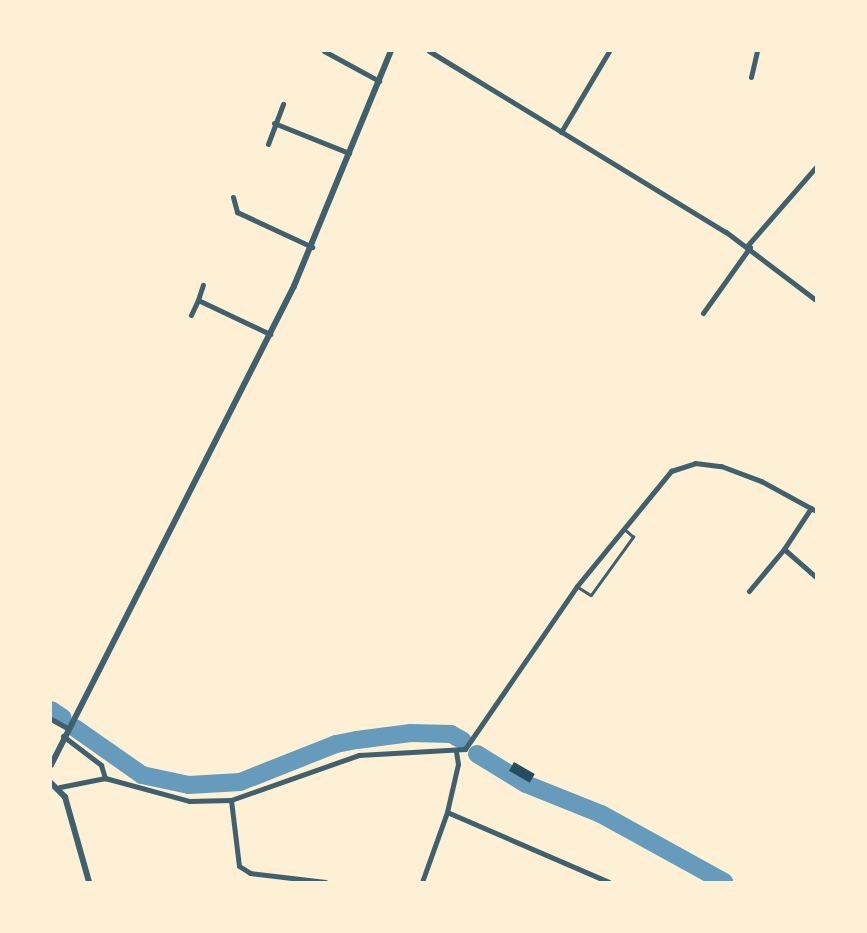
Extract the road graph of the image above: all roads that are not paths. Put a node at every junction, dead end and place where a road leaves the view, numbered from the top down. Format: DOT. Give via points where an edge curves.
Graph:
graph roads {
  1 [pos="324,51"];
  2 [pos="391,51"];
  3 [pos="429,51"];
  4 [pos="609,51"];
  5 [pos="757,51"];
  6 [pos="751,77"];
  7 [pos="379,82"];
  8 [pos="283,104"];
  9 [pos="274,123"];
  10 [pos="561,132"];
  11 [pos="268,144"];
  12 [pos="349,153"];
  13 [pos="816,167"];
  14 [pos="233,197"];
  15 [pos="312,247"];
  16 [pos="748,247"];
  17 [pos="203,285"];
  18 [pos="198,300"];
  19 [pos="816,300"];
  20 [pos="703,313"];
  21 [pos="191,315"];
  22 [pos="270,334"];
  23 [pos="814,509"];
  24 [pos="622,528"];
  25 [pos="784,549"];
  26 [pos="816,577"];
  27 [pos="577,586"];
  28 [pos="749,591"];
  29 [pos="51,719"];
  30 [pos="68,726"];
  31 [pos="64,736"];
  32 [pos="456,752"];
  33 [pos="51,765"];
  34 [pos="105,778"];
  35 [pos="51,783"];
  36 [pos="60,787"];
  37 [pos="231,800"];
  38 [pos="447,812"];
  39 [pos="325,881"];
  40 [pos="89,882"];
  41 [pos="422,882"];
  42 [pos="608,882"];
  1 -- 7 [label="street"];
  2 -- 7 [label="street"];
  3 -- 10 [label="street"];
  4 -- 10 [label="street"];
  5 -- 6 [label="street"];
  7 -- 12 [label="street"];
  8 -- 9 [label="street"];
  9 -- 11 [label="street"];
  9 -- 12 [label="street"];
  10 -- 16 [label="street"];
  12 -- 15 [label="street"];
  13 -- 16 [label="street"];
  14 -- 15 [label="street" via="237,212"];
  15 -- 22 [label="street"];
  16 -- 19 [label="street"];
  16 -- 20 [label="street"];
  17 -- 18 [label="street"];
  18 -- 21 [label="street"];
  18 -- 22 [label="street"];
  22 -- 30 [label="street"];
  23 -- 24 [label="street" via="748,475 695,463 662,478"];
  23 -- 25 [label="street"];
  24 -- 27 [label="street"];
  24 -- 27 [label="lane" via="633,537 591,596"];
  25 -- 26 [label="street" via="790,559"];
  25 -- 28 [label="street"];
  27 -- 32 [label="street" via="468,747"];
  29 -- 30 [label="street"];
  30 -- 31 [label="street"];
  31 -- 33 [label="street"];
  31 -- 34 [label="street" via="101,765"];
  32 -- 37 [label="street" via="359,755"];
  32 -- 38 [label="street" via="458,764"];
  34 -- 36 [label="street"];
  34 -- 37 [label="street" via="189,801"];
  35 -- 36 [label="street"];
  36 -- 40 [label="street"];
  37 -- 39 [label="street" via="236,859 243,870"];
  38 -- 41 [label="street"];
  38 -- 42 [label="street"];
}
